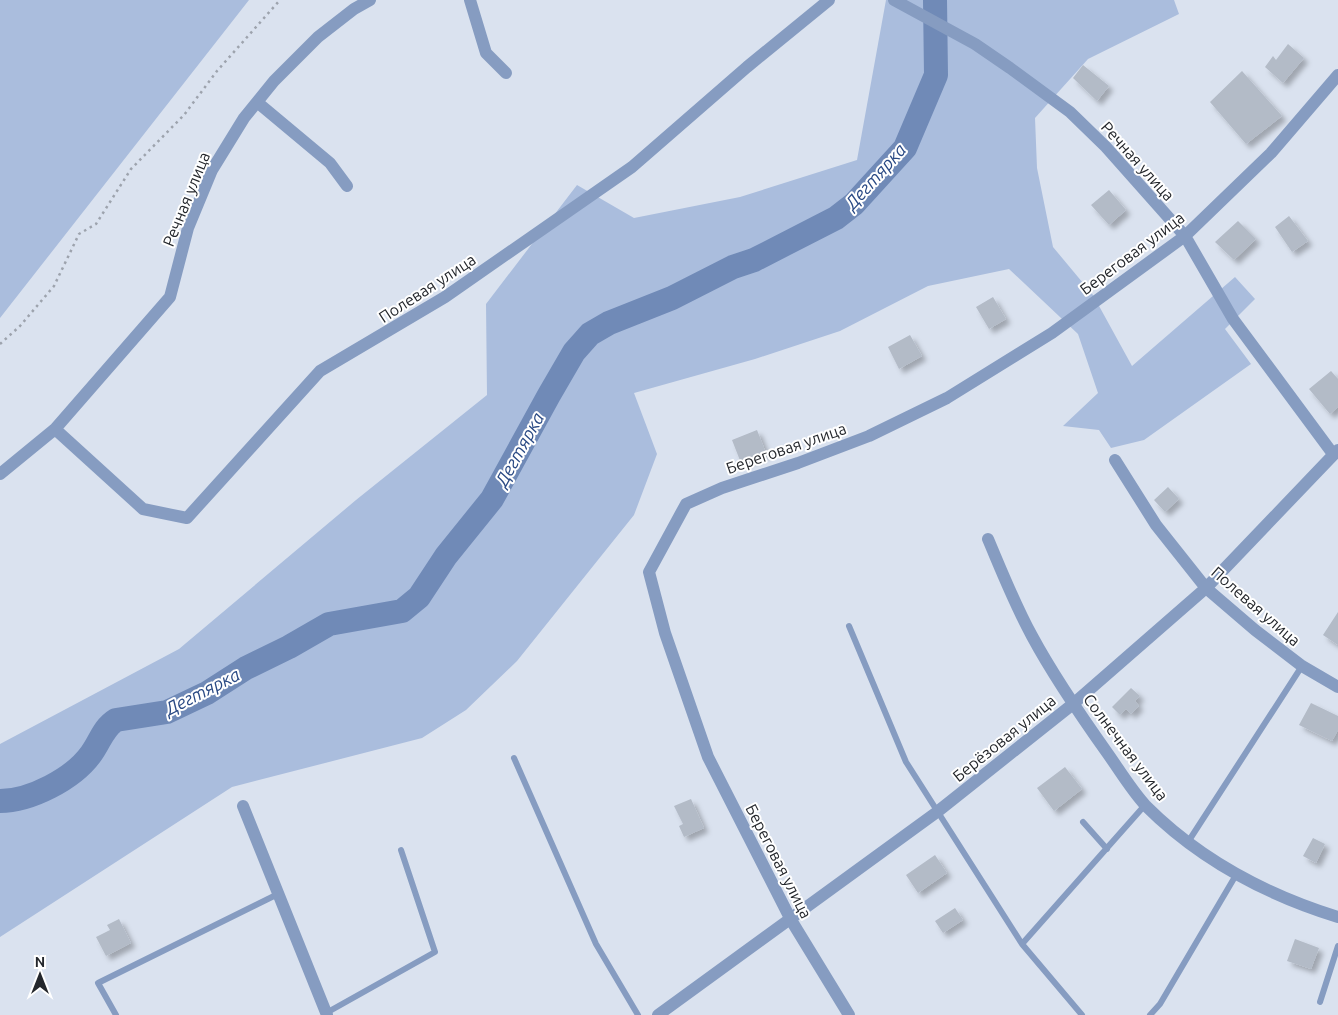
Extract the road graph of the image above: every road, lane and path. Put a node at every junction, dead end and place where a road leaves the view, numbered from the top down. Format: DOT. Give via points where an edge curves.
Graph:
graph roads {
  1 [pos="280,0"];
  2 [pos="370,0"];
  3 [pos="470,0"];
  4 [pos="829,0"];
  5 [pos="894,0"];
  6 [pos="506,73"];
  7 [pos="1338,75"];
  8 [pos="257,102"];
  9 [pos="347,186"];
  10 [pos="1184,236"];
  11 [pos="0,344"];
  12 [pos="55,429"];
  13 [pos="1336,452"];
  14 [pos="1115,460"];
  15 [pos="0,474"];
  16 [pos="988,539"];
  17 [pos="1206,588"];
  18 [pos="849,626"];
  19 [pos="1302,666"];
  20 [pos="1338,687"];
  21 [pos="1073,704"];
  22 [pos="514,758"];
  23 [pos="1145,805"];
  24 [pos="243,806"];
  25 [pos="937,812"];
  26 [pos="1083,822"];
  27 [pos="1188,842"];
  28 [pos="1107,849"];
  29 [pos="401,850"];
  30 [pos="1236,875"];
  31 [pos="278,894"];
  32 [pos="1338,917"];
  33 [pos="791,920"];
  34 [pos="1022,944"];
  35 [pos="1338,946"];
  36 [pos="1320,1002"];
  37 [pos="327,1014"];
  38 [pos="116,1015"];
  39 [pos="638,1015"];
  40 [pos="658,1015"];
  41 [pos="849,1015"];
  42 [pos="1082,1015"];
  43 [pos="1150,1015"];
  1 -- 11 [label="path" via="217,71 184,115 131,170 96,224 79,234 54,286"];
  2 -- 8 [label="street, Речная улица" via="318,37"];
  3 -- 6 [label="street" via="486,54"];
  4 -- 12 [label="street, Полевая улица" via="632,168 452,292 320,371 187,518 143,509"];
  5 -- 10 [label="street, Речная улица" via="975,44 1070,112 1106,147"];
  7 -- 10 [label="street, Береговая улица" via="1271,153"];
  8 -- 9 [label="street" via="330,163"];
  8 -- 12 [label="street, Речная улица" via="212,170 188,228 170,297"];
  10 -- 13 [label="street, Речная улица" via="1233,319"];
  10 -- 33 [label="street, Береговая улица" via="1052,333 947,398 869,436 686,504 649,572 666,634 708,757"];
  12 -- 15 [label="street, Речная улица"];
  13 -- 17 [label="street, Берёзовая улица"];
  14 -- 17 [label="street, Полевая улица" via="1156,525"];
  16 -- 21 [label="street, Солнечная улица" via="1032,636"];
  17 -- 19 [label="street, Полевая улица"];
  17 -- 21 [label="street, Берёзовая улица"];
  18 -- 25 [label="lane" via="906,762"];
  19 -- 20 [label="street, Полевая улица"];
  19 -- 27 [label="lane"];
  21 -- 23 [label="street, Солнечная улица"];
  21 -- 25 [label="street, Берёзовая улица"];
  22 -- 39 [label="lane" via="596,944"];
  23 -- 27 [label="street, Солнечная улица"];
  23 -- 28 [label="lane"];
  24 -- 31 [label="street"];
  25 -- 33 [label="street, Берёзовая улица"];
  25 -- 34 [label="lane"];
  26 -- 28 [label="lane"];
  27 -- 30 [label="street, Солнечная улица"];
  28 -- 34 [label="lane"];
  29 -- 37 [label="lane" via="435,952"];
  30 -- 32 [label="street, Солнечная улица" via="1294,903"];
  30 -- 43 [label="lane" via="1160,1004"];
  31 -- 37 [label="street"];
  31 -- 38 [label="lane" via="98,983"];
  33 -- 40 [label="street, Берёзовая улица"];
  33 -- 41 [label="street, Береговая улица"];
  34 -- 42 [label="lane"];
  35 -- 36 [label="lane"];
}
